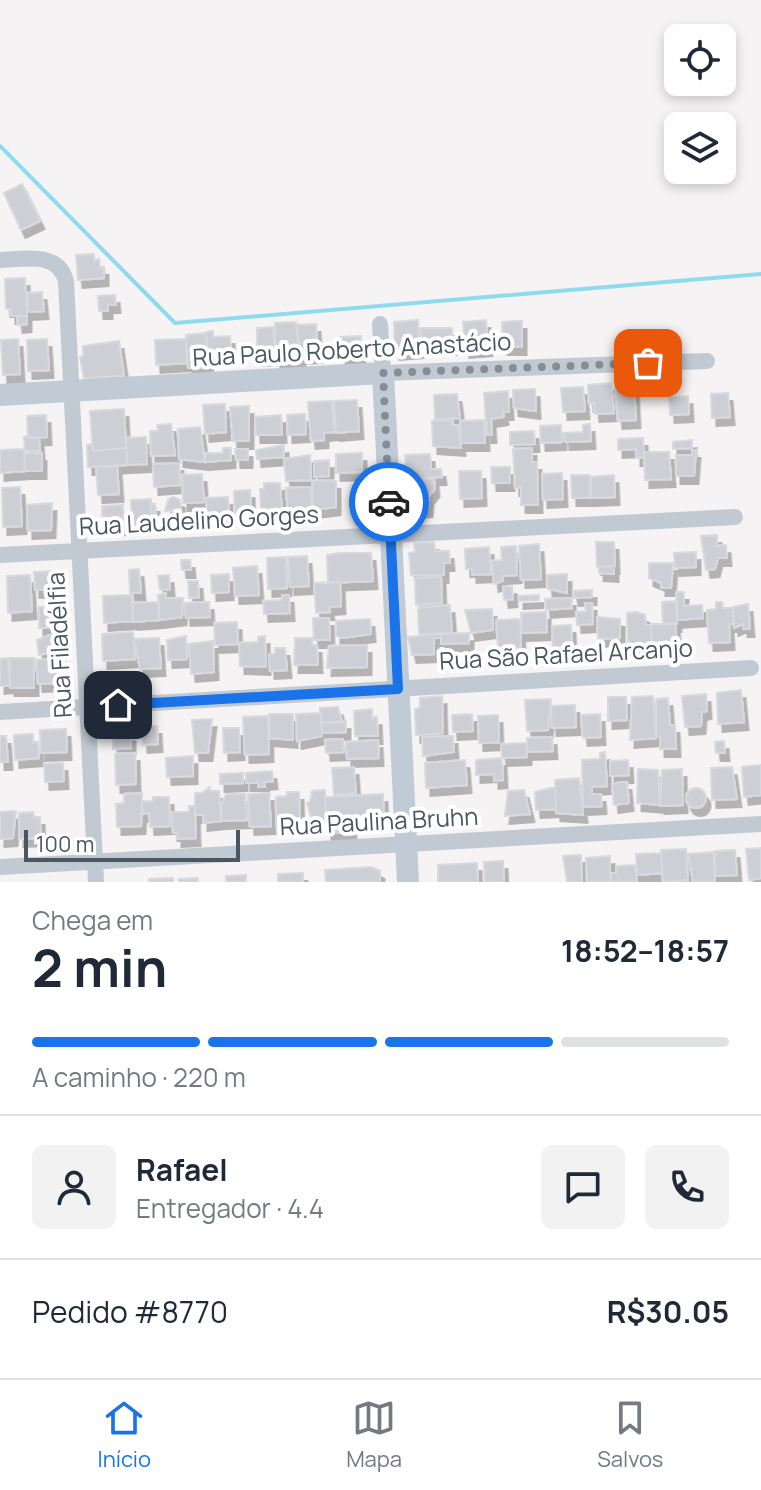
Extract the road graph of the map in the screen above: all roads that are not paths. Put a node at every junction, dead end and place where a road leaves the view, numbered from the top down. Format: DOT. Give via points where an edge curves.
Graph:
graph roads {
  1 [pos="0,260"];
  2 [pos="380,324"];
  3 [pos="707,361"];
  4 [pos="383,373"];
  5 [pos="71,391"];
  6 [pos="0,395"];
  7 [pos="735,517"];
  8 [pos="391,535"];
  9 [pos="79,551"];
  10 [pos="0,555"];
  11 [pos="751,668"];
  12 [pos="398,689"];
  13 [pos="87,707"];
  14 [pos="0,712"];
  15 [pos="761,824"];
  16 [pos="406,844"];
  17 [pos="95,861"];
  18 [pos="0,867"];
  19 [pos="96,882"];
  20 [pos="408,882"];
  1 -- 5 [label="street, Rua Filadélfia" via="39,259 57,265 66,281"];
  2 -- 4 [label="street"];
  3 -- 4 [label="street, Rua Paulo Roberto Anastácio"];
  4 -- 5 [label="street, Rua Paulo Roberto Anastácio"];
  4 -- 8 [label="street"];
  5 -- 6 [label="street, Rua Paulo Roberto Anastácio"];
  5 -- 9 [label="street, Rua Filadélfia"];
  7 -- 8 [label="street, Rua Laudelino Gorges"];
  8 -- 9 [label="street, Rua Laudelino Gorges"];
  8 -- 12 [label="street"];
  9 -- 10 [label="street, Rua Laudelino Gorges"];
  9 -- 13 [label="street, Rua Filadélfia"];
  11 -- 12 [label="street, Rua São Rafael Arcanjo"];
  12 -- 13 [label="street, Rua São Rafael Arcanjo"];
  12 -- 16 [label="street"];
  13 -- 14 [label="street, Rua São Rafael Arcanjo"];
  13 -- 17 [label="street, Rua Filadélfia"];
  15 -- 16 [label="street, Rua Paulina Bruhn"];
  16 -- 17 [label="street, Rua Paulina Bruhn"];
  16 -- 20 [label="street"];
  17 -- 18 [label="street, Rua Paulina Bruhn"];
  17 -- 19 [label="street, Rua Filadélfia"];
}
